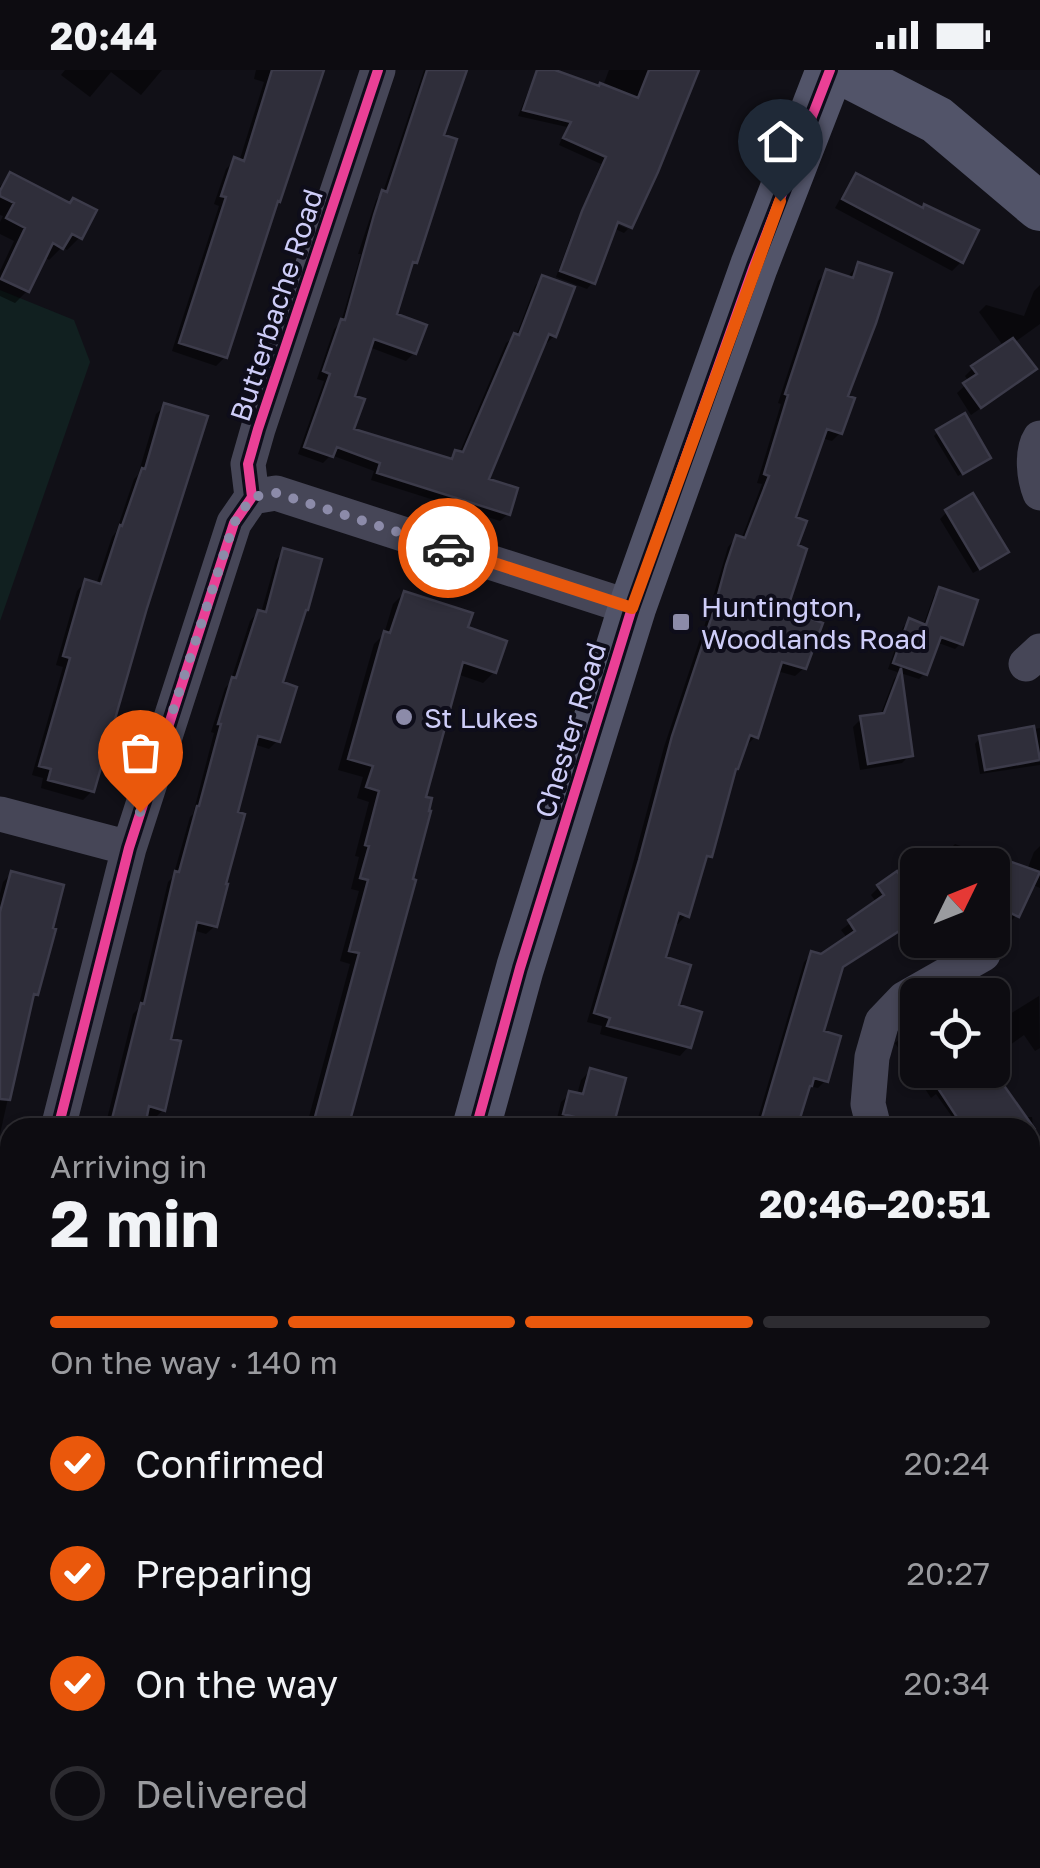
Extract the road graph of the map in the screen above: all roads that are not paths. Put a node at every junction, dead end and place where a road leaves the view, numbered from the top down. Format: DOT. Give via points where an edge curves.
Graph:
graph roads {
  1 [pos="378,70"];
  2 [pos="830,70"];
  3 [pos="840,70"];
  4 [pos="1040,207"];
  5 [pos="1040,438"];
  6 [pos="1040,493"];
  7 [pos="252,497"];
  8 [pos="632,608"];
  9 [pos="0,814"];
  10 [pos="129,848"];
  11 [pos="977,958"];
  12 [pos="61,1118"];
  13 [pos="479,1118"];
  14 [pos="872,1118"];
  1 -- 7 [label="street, Butterbache Road" via="258,429 248,464"];
  2 -- 8 [label="main road, Chester Road"];
  3 -- 4 [label="main road" via="937,120"];
  5 -- 6 [label="street"];
  7 -- 8 [label="street" via="276,493"];
  7 -- 10 [label="street, Butterbache Road" via="234,523"];
  8 -- 13 [label="main road, Chester Road"];
  9 -- 10 [label="street"];
  10 -- 12 [label="street, Butterbache Road"];
  11 -- 14 [label="street" via="904,999 882,1022 870,1073"];
}
